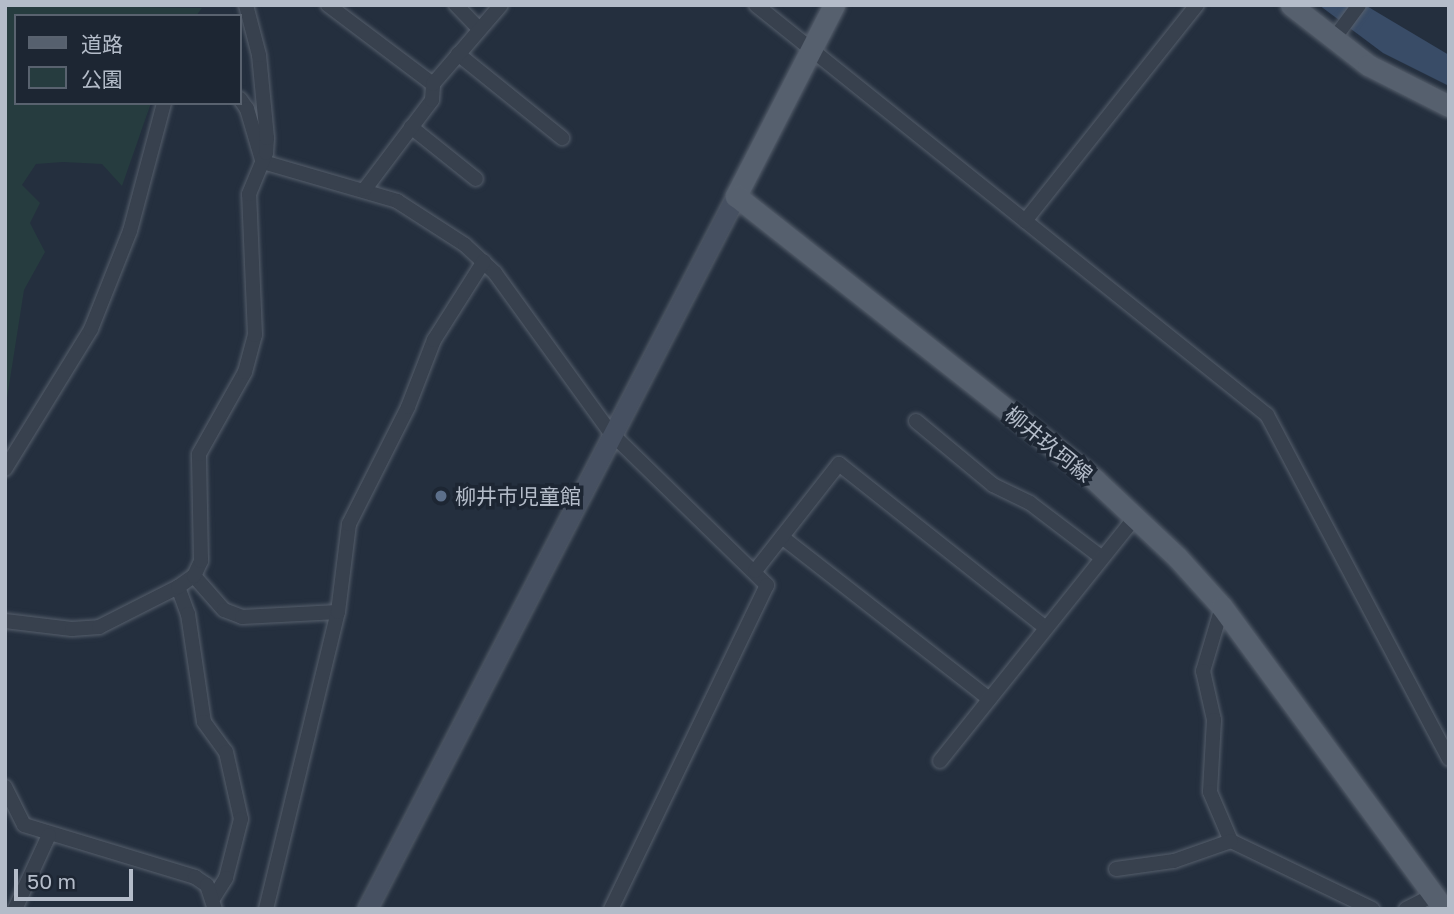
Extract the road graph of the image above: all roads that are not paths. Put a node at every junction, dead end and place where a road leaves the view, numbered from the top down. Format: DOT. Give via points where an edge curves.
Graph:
graph roads {
  1 [pos="246,5"];
  2 [pos="328,5"];
  3 [pos="456,5"];
  4 [pos="501,5"];
  5 [pos="756,5"];
  6 [pos="834,5"];
  7 [pos="1197,5"];
  8 [pos="1291,5"];
  9 [pos="1359,5"];
  10 [pos="479,29"];
  11 [pos="1336,38"];
  12 [pos="811,50"];
  13 [pos="458,54"];
  14 [pos="433,84"];
  15 [pos="242,102"];
  16 [pos="163,105"];
  17 [pos="1449,106"];
  18 [pos="411,127"];
  19 [pos="562,138"];
  20 [pos="263,162"];
  21 [pos="476,180"];
  22 [pos="365,189"];
  23 [pos="736,196"];
  24 [pos="1025,221"];
  25 [pos="484,261"];
  26 [pos="916,421"];
  27 [pos="611,433"];
  28 [pos="5,468"];
  29 [pos="1136,516"];
  30 [pos="782,537"];
  31 [pos="1101,557"];
  32 [pos="755,571"];
  33 [pos="194,576"];
  34 [pos="178,587"];
  35 [pos="1222,607"];
  36 [pos="338,612"];
  37 [pos="5,621"];
  38 [pos="1045,627"];
  39 [pos="989,699"];
  40 [pos="1449,759"];
  41 [pos="940,761"];
  42 [pos="5,788"];
  43 [pos="49,835"];
  44 [pos="1231,841"];
  45 [pos="1116,869"];
  46 [pos="1439,902"];
  47 [pos="214,903"];
  48 [pos="15,909"];
  49 [pos="267,909"];
  50 [pos="367,909"];
  51 [pos="611,909"];
  52 [pos="1372,909"];
  53 [pos="1406,909"];
  1 -- 20 [label="street" via="259,55 267,138"];
  2 -- 14 [label="street"];
  3 -- 10 [label="street"];
  4 -- 10 [label="street"];
  5 -- 12 [label="street"];
  6 -- 12 [label="main road"];
  7 -- 24 [label="street"];
  8 -- 11 [label="main road"];
  9 -- 11 [label="street"];
  10 -- 13 [label="street"];
  11 -- 17 [label="main road" via="1392,79"];
  12 -- 23 [label="main road"];
  12 -- 24 [label="street"];
  13 -- 14 [label="street"];
  13 -- 19 [label="street"];
  14 -- 18 [label="street" via="432,100"];
  15 -- 20 [label="street"];
  16 -- 28 [label="street" via="134,218 91,329"];
  18 -- 21 [label="street"];
  18 -- 22 [label="street"];
  20 -- 22 [label="street"];
  20 -- 33 [label="street" via="249,194 253,354 199,454 201,561"];
  22 -- 25 [label="street" via="412,209"];
  23 -- 27 [label="street"];
  23 -- 29 [label="main road, 柳井玖珂線"];
  24 -- 40 [label="street" via="1267,415"];
  25 -- 27 [label="street"];
  25 -- 36 [label="street" via="434,340 408,407 349,524"];
  26 -- 31 [label="street" via="993,485 1030,503"];
  27 -- 32 [label="street"];
  27 -- 50 [label="street"];
  29 -- 31 [label="street"];
  29 -- 35 [label="main road, 柳井玖珂線"];
  30 -- 32 [label="street"];
  30 -- 38 [label="street" via="839,464"];
  30 -- 39 [label="street"];
  31 -- 38 [label="street"];
  32 -- 51 [label="street" via="767,585"];
  33 -- 34 [label="street"];
  33 -- 36 [label="street" via="224,610 242,617"];
  34 -- 37 [label="street" via="99,627 72,629"];
  34 -- 47 [label="street" via="188,614 204,722 226,752 241,819 240,835"];
  35 -- 44 [label="street" via="1203,671 1214,720 1210,792"];
  35 -- 46 [label="main road, 柳井玖珂線"];
  36 -- 49 [label="street"];
  38 -- 39 [label="street"];
  39 -- 41 [label="street"];
  42 -- 43 [label="street" via="24,825"];
  43 -- 47 [label="street" via="195,877"];
  43 -- 48 [label="street"];
  44 -- 45 [label="street" via="1174,861"];
  44 -- 52 [label="street"];
  46 -- 53 [label="street"];
}
